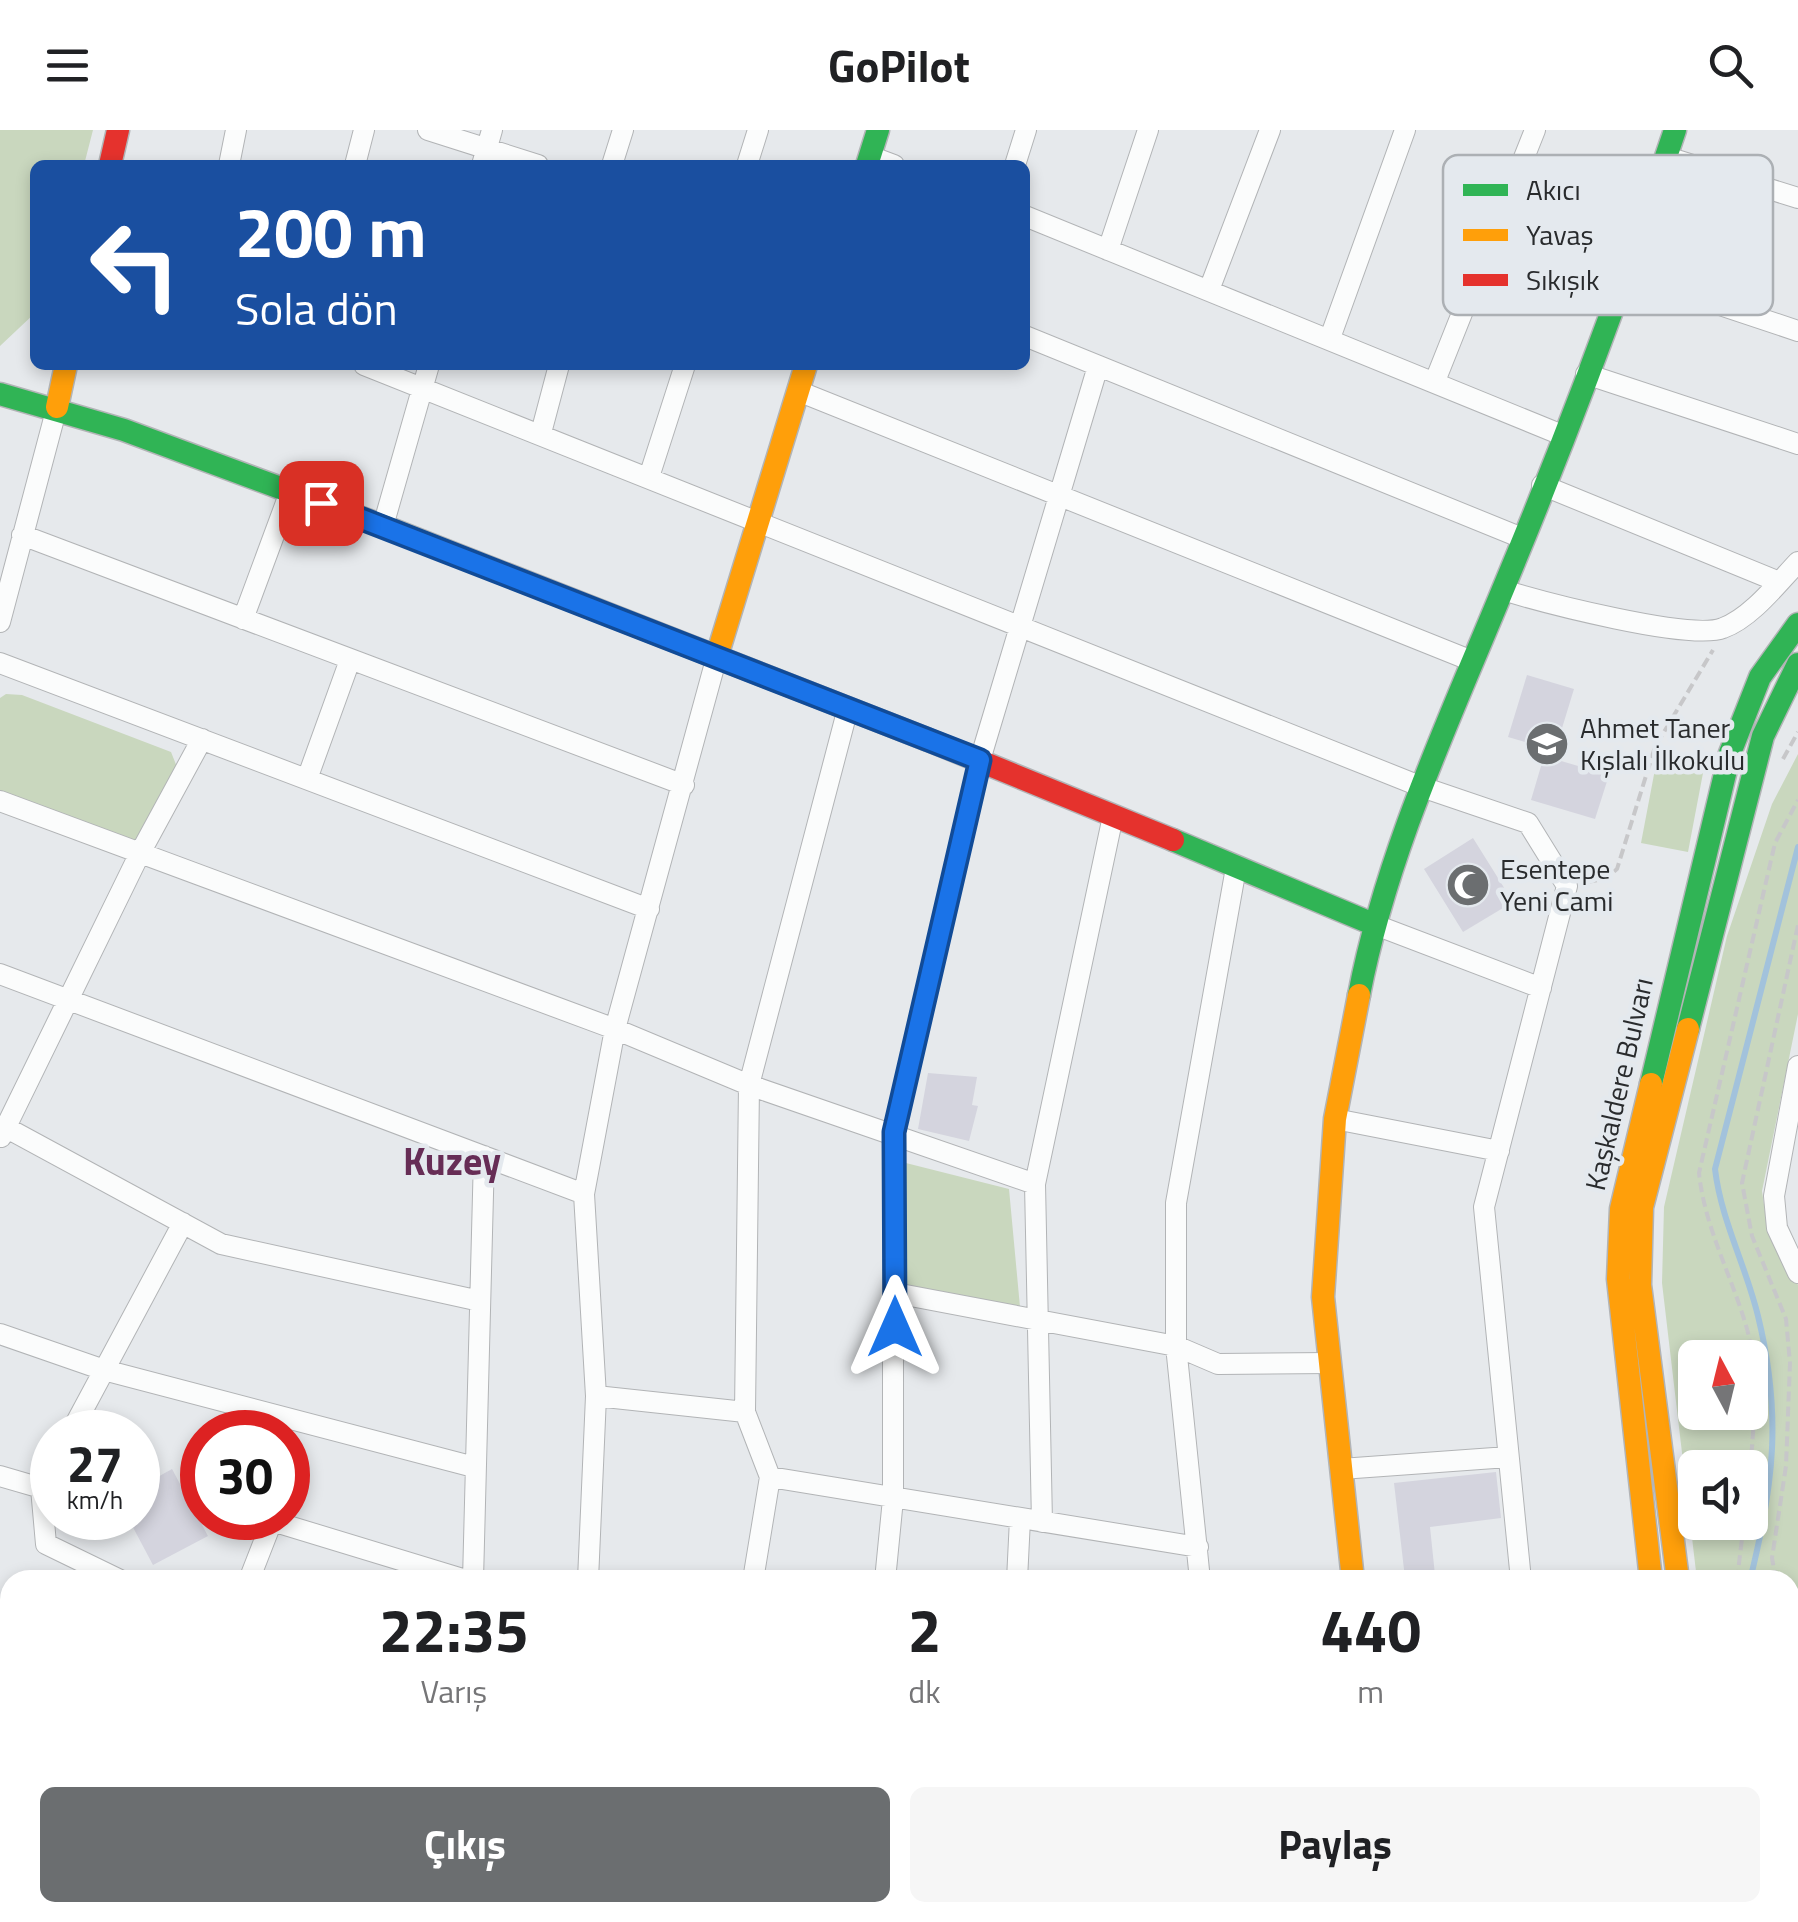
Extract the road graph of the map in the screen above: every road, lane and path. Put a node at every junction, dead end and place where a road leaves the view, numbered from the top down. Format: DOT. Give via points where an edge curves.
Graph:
graph roads {
  1 [pos="118,130"];
  2 [pos="236,130"];
  3 [pos="364,130"];
  4 [pos="428,130"];
  5 [pos="623,130"];
  6 [pos="758,130"];
  7 [pos="878,130"];
  8 [pos="1026,130"];
  9 [pos="1148,130"];
  10 [pos="1270,130"];
  11 [pos="1405,130"];
  12 [pos="1536,130"];
  13 [pos="1676,130"];
  14 [pos="486,148"];
  15 [pos="1526,155"];
  16 [pos="1668,155"];
  17 [pos="111,160"];
  18 [pos="231,160"];
  19 [pos="356,160"];
  20 [pos="523,160"];
  21 [pos="614,160"];
  22 [pos="749,160"];
  23 [pos="868,160"];
  24 [pos="1017,160"];
  25 [pos="1773,190"];
  26 [pos="1798,198"];
  27 [pos="1030,218"];
  28 [pos="1108,250"];
  29 [pos="1209,290"];
  30 [pos="1462,315"];
  31 [pos="1610,315"];
  32 [pos="1750,315"];
  33 [pos="1798,331"];
  34 [pos="1030,338"];
  35 [pos="1330,338"];
  36 [pos="1098,366"];
  37 [pos="65,370"];
  38 [pos="395,370"];
  39 [pos="558,370"];
  40 [pos="683,370"];
  41 [pos="804,370"];
  42 [pos="1586,374"];
  43 [pos="426,375"];
  44 [pos="1436,381"];
  45 [pos="798,391"];
  46 [pos="0,394"];
  47 [pos="57,407"];
  48 [pos="541,433"];
  49 [pos="1562,435"];
  50 [pos="1798,444"];
  51 [pos="650,476"];
  52 [pos="1542,485"];
  53 [pos="290,492"];
  54 [pos="1058,496"];
  55 [pos="758,520"];
  56 [pos="383,526"];
  57 [pos="22,535"];
  58 [pos="1522,538"];
  59 [pos="1798,562"];
  60 [pos="1779,582"];
  61 [pos="1503,590"];
  62 [pos="242,619"];
  63 [pos="0,622"];
  64 [pos="1798,624"];
  65 [pos="1018,626"];
  66 [pos="1727,627"];
  67 [pos="717,656"];
  68 [pos="350,660"];
  69 [pos="1472,660"];
  70 [pos="0,663"];
  71 [pos="1798,664"];
  72 [pos="848,708"];
  73 [pos="1798,732"];
  74 [pos="202,739"];
  75 [pos="980,760"];
  76 [pos="1780,764"];
  77 [pos="306,779"];
  78 [pos="684,785"];
  79 [pos="1422,787"];
  80 [pos="1798,800"];
  81 [pos="0,801"];
  82 [pos="1113,816"];
  83 [pos="138,855"];
  84 [pos="1236,868"];
  85 [pos="1568,886"];
  86 [pos="649,909"];
  87 [pos="1373,924"];
  88 [pos="0,974"];
  89 [pos="1540,988"];
  90 [pos="68,1000"];
  91 [pos="615,1029"];
  92 [pos="1798,1066"];
  93 [pos="749,1085"];
  94 [pos="1335,1119"];
  95 [pos="894,1132"];
  96 [pos="3,1133"];
  97 [pos="1499,1151"];
  98 [pos="484,1156"];
  99 [pos="1035,1184"];
  100 [pos="584,1194"];
  101 [pos="184,1223"];
  102 [pos="1798,1273"];
  103 [pos="895,1293"];
  104 [pos="480,1300"];
  105 [pos="1039,1316"];
  106 [pos="0,1334"];
  107 [pos="1176,1346"];
  108 [pos="1330,1363"];
  109 [pos="104,1370"];
  110 [pos="596,1396"];
  111 [pos="83,1410"];
  112 [pos="745,1412"];
  113 [pos="1751,1450"];
  114 [pos="1508,1457"];
  115 [pos="474,1467"];
  116 [pos="1341,1469"];
  117 [pos="0,1476"];
  118 [pos="770,1477"];
  119 [pos="30,1485"];
  120 [pos="893,1498"];
  121 [pos="1020,1519"];
  122 [pos="1042,1522"];
  123 [pos="46,1540"];
  124 [pos="1742,1540"];
  125 [pos="1198,1547"];
  126 [pos="99,1570"];
  127 [pos="252,1570"];
  128 [pos="436,1570"];
  129 [pos="469,1570"];
  130 [pos="588,1570"];
  131 [pos="756,1570"];
  132 [pos="885,1570"];
  133 [pos="1017,1570"];
  134 [pos="1199,1570"];
  135 [pos="1352,1570"];
  136 [pos="1520,1570"];
  137 [pos="1649,1570"];
  138 [pos="1677,1570"];
  139 [pos="1738,1570"];
  1 -- 17 [label="main road"];
  2 -- 18 [label="street"];
  3 -- 19 [label="street"];
  4 -- 14 [label="street"];
  5 -- 21 [label="street"];
  6 -- 22 [label="street"];
  7 -- 23 [label="main road"];
  8 -- 24 [label="street"];
  9 -- 28 [label="street"];
  10 -- 29 [label="street"];
  11 -- 35 [label="street"];
  12 -- 15 [label="street"];
  13 -- 16 [label="main road"];
  14 -- 20 [label="street"];
  25 -- 26 [label="street"];
  27 -- 28 [label="street"];
  28 -- 29 [label="street"];
  29 -- 35 [label="street"];
  30 -- 44 [label="street"];
  31 -- 42 [label="main road"];
  32 -- 33 [label="street"];
  34 -- 36 [label="street"];
  35 -- 44 [label="street"];
  36 -- 54 [label="street"];
  36 -- 58 [label="street"];
  37 -- 47 [label="main road"];
  38 -- 43 [label="street"];
  39 -- 48 [label="street"];
  40 -- 51 [label="street"];
  41 -- 45 [label="main road"];
  42 -- 49 [label="main road"];
  42 -- 50 [label="street"];
  43 -- 48 [label="street"];
  43 -- 56 [label="street"];
  44 -- 49 [label="street"];
  45 -- 54 [label="street"];
  45 -- 55 [label="main road"];
  46 -- 47 [label="main road"];
  47 -- 53 [label="main road"];
  47 -- 57 [label="street"];
  48 -- 51 [label="street"];
  49 -- 52 [label="main road"];
  51 -- 55 [label="street"];
  52 -- 58 [label="main road"];
  52 -- 60 [label="street"];
  53 -- 56 [label="main road"];
  53 -- 62 [label="street"];
  54 -- 65 [label="street"];
  54 -- 69 [label="street"];
  55 -- 65 [label="street"];
  55 -- 67 [label="main road"];
  56 -- 67 [label="main road"];
  57 -- 62 [label="street"];
  57 -- 63 [label="street"];
  58 -- 61 [label="main road"];
  59 -- 60 [label="street"];
  60 -- 66 [label="street"];
  61 -- 66 [label="street" via="1698,631"];
  61 -- 69 [label="main road"];
  62 -- 68 [label="street"];
  64 -- 137 [label="main road, Kaşkaldere Bulvarı" via="1760,677 1730,753 1620,1210 1618,1279"];
  65 -- 75 [label="street"];
  65 -- 79 [label="street"];
  66 -- 85 [label="path" via="1654,747 1616,869 1605,879"];
  67 -- 72 [label="main road"];
  67 -- 78 [label="street"];
  68 -- 77 [label="street"];
  68 -- 78 [label="street"];
  69 -- 79 [label="main road"];
  70 -- 74 [label="street"];
  71 -- 138 [label="main road, Kaşkaldere Bulvarı" via="1763,736 1642,1208 1640,1285"];
  72 -- 75 [label="main road"];
  72 -- 93 [label="street"];
  73 -- 76 [label="path"];
  74 -- 77 [label="street"];
  74 -- 83 [label="street"];
  75 -- 82 [label="main road"];
  75 -- 95 [label="street"];
  77 -- 86 [label="street"];
  78 -- 86 [label="street"];
  79 -- 85 [label="street" via="1528,823"];
  79 -- 87 [label="main road"];
  80 -- 113 [label="path" via="1775,843 1699,1173 1702,1203 1748,1330"];
  81 -- 83 [label="street"];
  82 -- 84 [label="main road"];
  82 -- 99 [label="street"];
  83 -- 90 [label="street"];
  83 -- 91 [label="street"];
  84 -- 87 [label="main road"];
  84 -- 107 [label="street" via="1176,1203"];
  85 -- 89 [label="street"];
  86 -- 91 [label="street"];
  87 -- 89 [label="street"];
  87 -- 94 [label="main road"];
  88 -- 90 [label="street"];
  89 -- 97 [label="street"];
  90 -- 96 [label="street"];
  90 -- 98 [label="street"];
  91 -- 93 [label="street"];
  91 -- 100 [label="street"];
  92 -- 102 [label="street" via="1774,1213"];
  93 -- 95 [label="street"];
  93 -- 112 [label="street"];
  94 -- 97 [label="street"];
  94 -- 108 [label="main road" via="1323,1296"];
  95 -- 99 [label="street"];
  95 -- 103 [label="street"];
  96 -- 101 [label="street"];
  97 -- 114 [label="street" via="1484,1207"];
  98 -- 100 [label="street"];
  98 -- 104 [label="street"];
  99 -- 105 [label="street"];
  100 -- 110 [label="street"];
  101 -- 104 [label="street" via="221,1244"];
  101 -- 109 [label="street"];
  103 -- 105 [label="street"];
  103 -- 120 [label="street"];
  104 -- 115 [label="street"];
  105 -- 107 [label="street"];
  105 -- 122 [label="street"];
  106 -- 109 [label="street"];
  107 -- 108 [label="street" via="1218,1364"];
  107 -- 125 [label="street"];
  108 -- 116 [label="main road"];
  109 -- 111 [label="street"];
  109 -- 115 [label="street"];
  110 -- 112 [label="street"];
  110 -- 130 [label="street"];
  112 -- 118 [label="street"];
  114 -- 116 [label="street"];
  114 -- 136 [label="street"];
  115 -- 129 [label="street"];
  116 -- 135 [label="main road"];
  117 -- 119 [label="street"];
  118 -- 120 [label="street"];
  118 -- 131 [label="street"];
  120 -- 121 [label="street"];
  120 -- 132 [label="street"];
  121 -- 122 [label="street"];
  121 -- 133 [label="street"];
  122 -- 125 [label="street"];
  123 -- 126 [label="street"];
  124 -- 139 [label="path"];
  125 -- 134 [label="street"];
  127 -- 128 [label="street" via="272,1521"];
}
